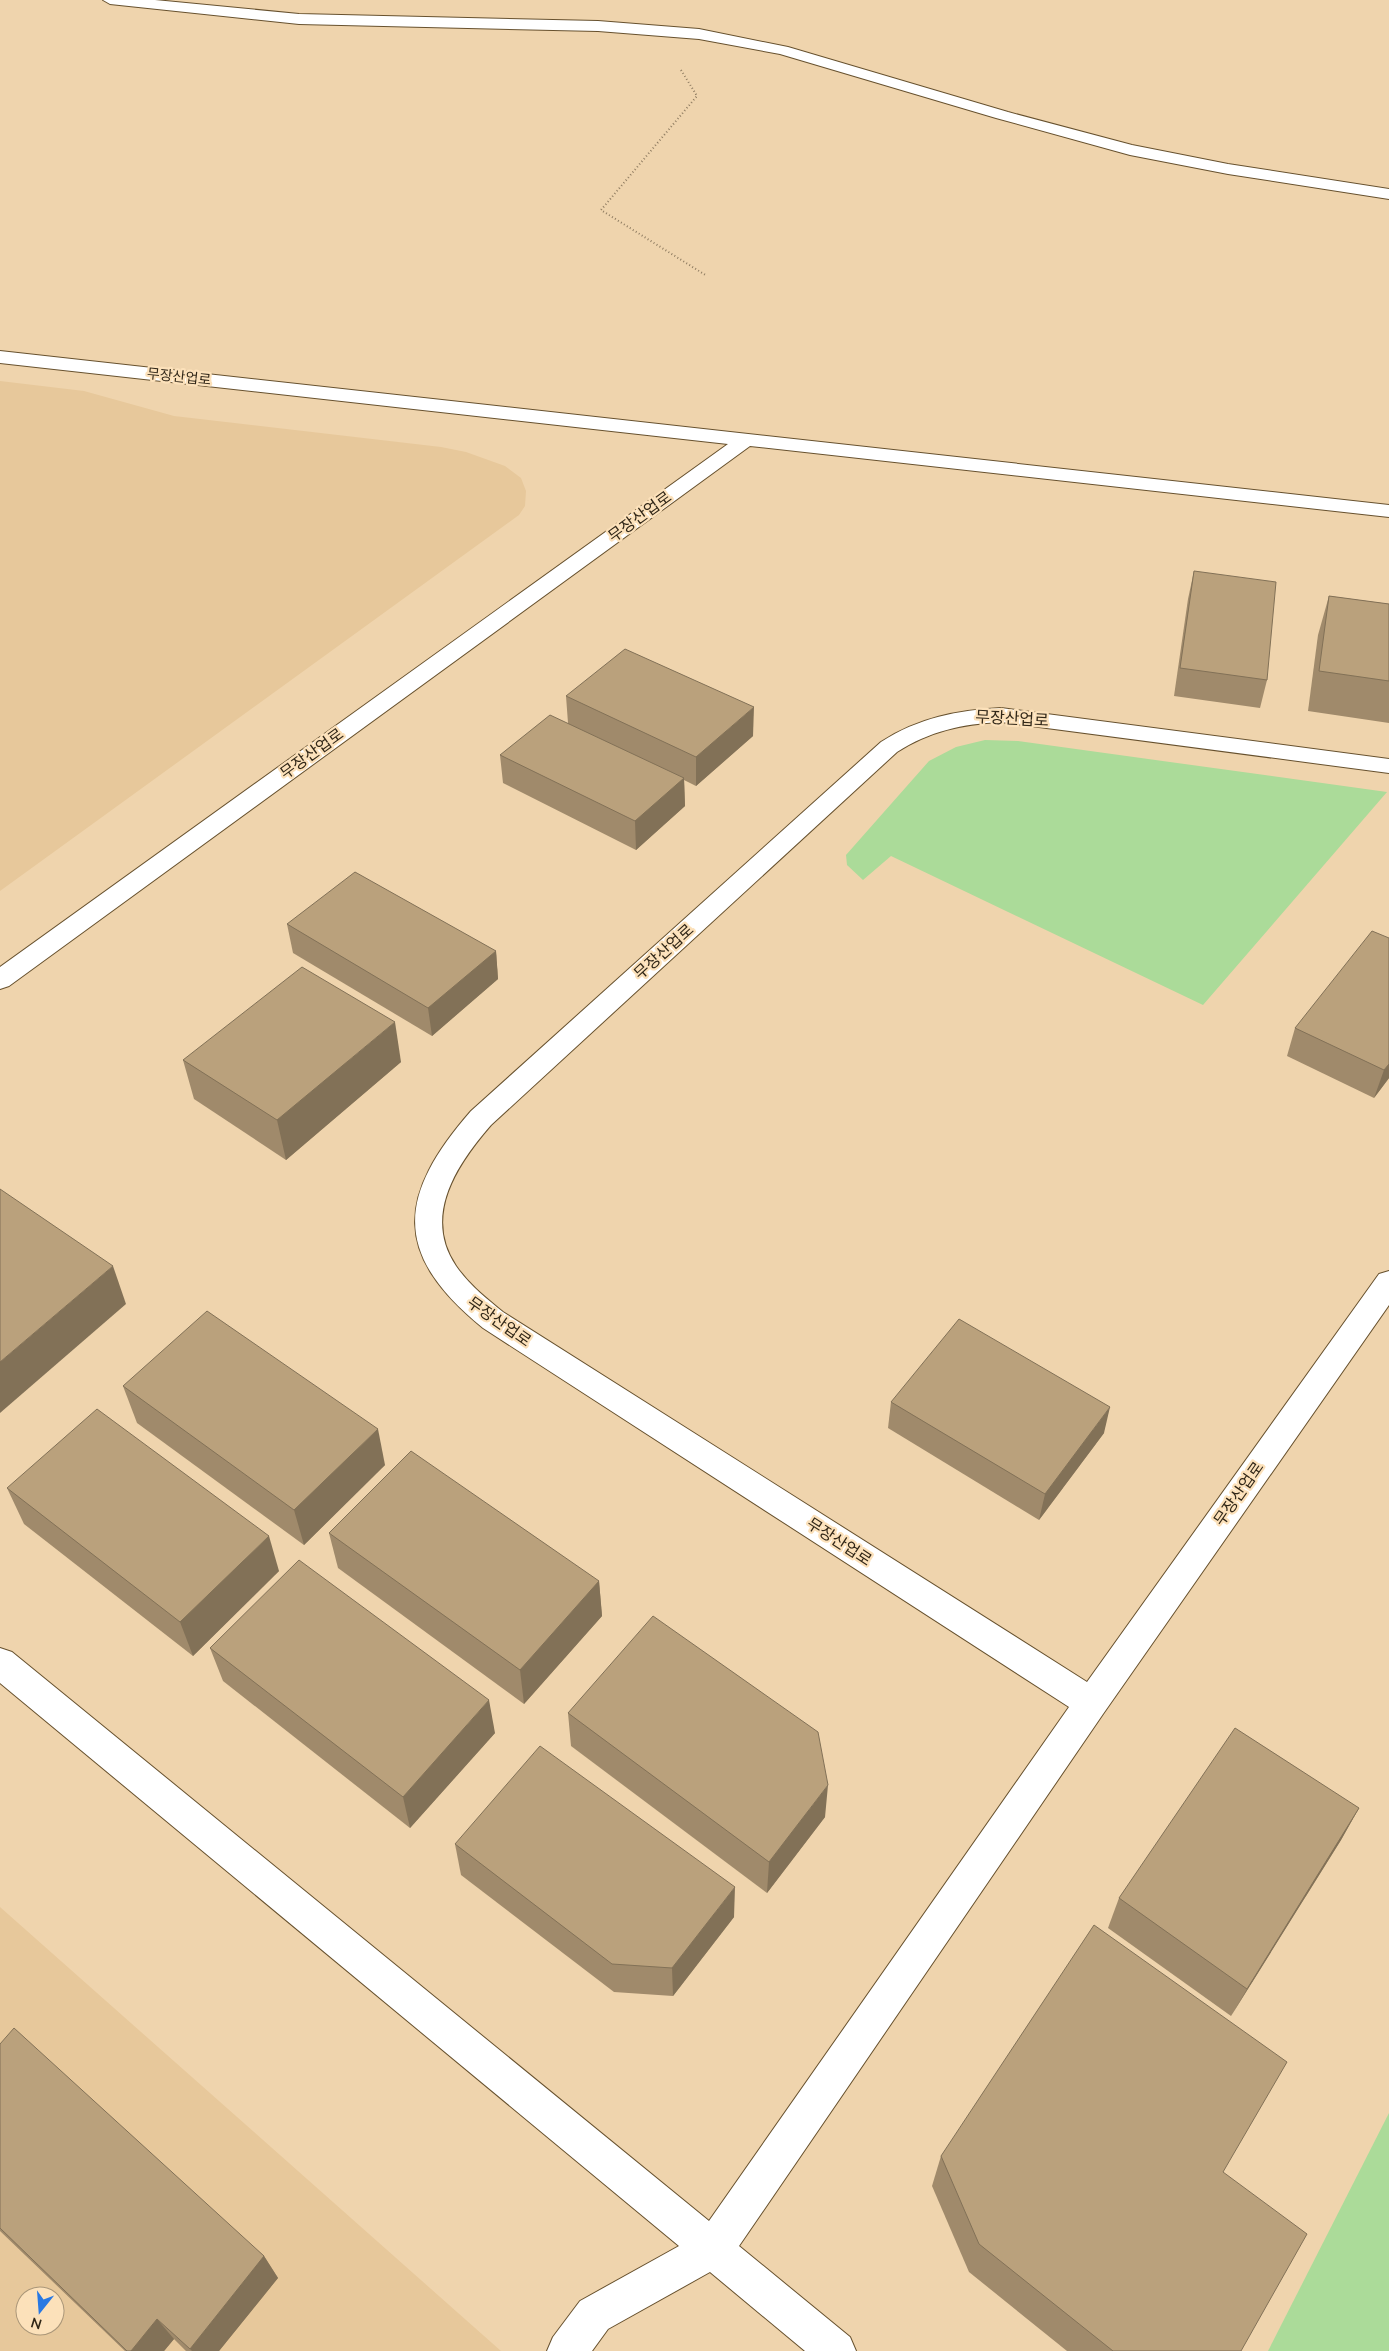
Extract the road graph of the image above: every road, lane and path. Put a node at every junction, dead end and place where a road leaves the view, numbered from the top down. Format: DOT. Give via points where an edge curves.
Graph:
graph roads {
  1 [pos="110,0"];
  2 [pos="657,30"];
  3 [pos="1389,194"];
  4 [pos="707,276"];
  5 [pos="0,357"];
  6 [pos="746,440"];
  7 [pos="1389,511"];
  8 [pos="1389,766"];
  9 [pos="0,980"];
  10 [pos="1389,1282"];
  11 [pos="0,1663"];
  12 [pos="1091,1703"];
  13 [pos="713,2249"];
  14 [pos="567,2351"];
  15 [pos="836,2351"];
  1 -- 2 [label="street" via="308,19"];
  2 -- 3 [label="street" via="740,40 783,50 1002,115 1164,157"];
  2 -- 4 [label="path" via="697,96 601,210"];
  5 -- 6 [label="street, 무장산업로"];
  6 -- 7 [label="street, 무장산업로"];
  6 -- 9 [label="street, 무장산업로"];
  8 -- 12 [label="street, 무장산업로" via="1001,715 955,718 911,733 889,747 481,1118 456,1146 435,1186 428,1211 434,1252 442,1270 466,1300"];
  10 -- 12 [label="street, 무장산업로"];
  11 -- 13 [label="street"];
  12 -- 13 [label="street"];
  13 -- 14 [label="street" via="594,2315"];
  13 -- 15 [label="street"];
}
